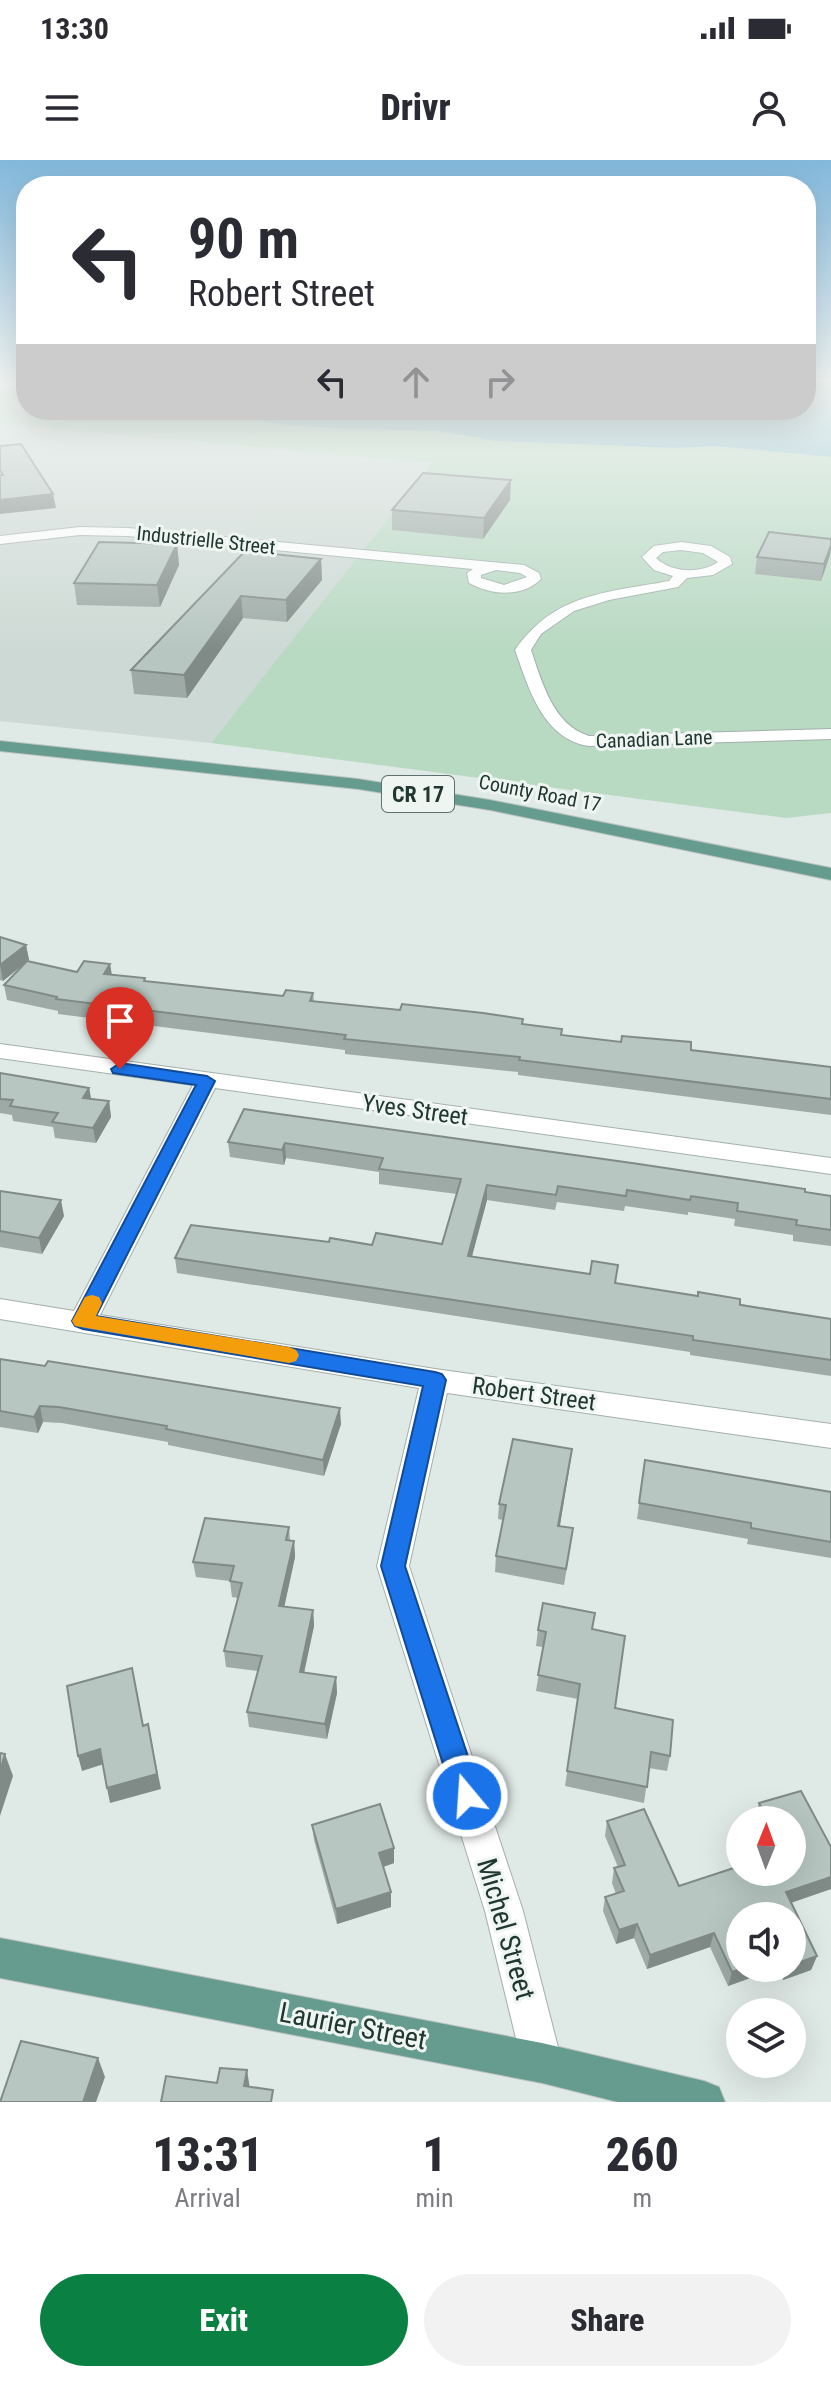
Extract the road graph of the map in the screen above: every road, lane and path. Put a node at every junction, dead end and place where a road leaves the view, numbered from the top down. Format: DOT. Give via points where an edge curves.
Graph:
graph roads {
  1 [pos="0,540"];
  2 [pos="413,561"];
  3 [pos="495,566"];
  4 [pos="679,573"];
  5 [pos="472,576"];
  6 [pos="551,595"];
  7 [pos="831,734"];
  8 [pos="0,746"];
  9 [pos="831,874"];
  10 [pos="0,1051"];
  11 [pos="207,1081"];
  12 [pos="831,1166"];
  13 [pos="0,1309"];
  14 [pos="83,1321"];
  15 [pos="435,1380"];
  16 [pos="831,1436"];
  17 [pos="0,1958"];
  18 [pos="542,2063"];
  19 [pos="704,2102"];
  1 -- 2 [label="street, Industrielle Street" via="128,532"];
  2 -- 3 [label="street, Industrielle Street"];
  2 -- 5 [label="street, Industrielle Street"];
  3 -- 5 [label="street"];
  3 -- 6 [label="street, Industrielle Street" via="530,572"];
  4 -- 4 [label="street, Canadian Lane" via="713,571 725,560 706,549 681,546 659,549 649,557 657,567"];
  4 -- 6 [label="street, Canadian Lane" via="673,584 601,597"];
  5 -- 6 [label="street, Industrielle Street" via="486,587"];
  6 -- 7 [label="street, Canadian Lane" via="549,616 523,650 540,697 565,730 580,740"];
  8 -- 9 [label="main road, County Road 17 / CR 17" via="358,784 490,805"];
  10 -- 11 [label="street, Yves Street"];
  11 -- 12 [label="street, Yves Street"];
  11 -- 14 [label="street"];
  13 -- 14 [label="street, Robert Street"];
  14 -- 15 [label="street, Robert Street"];
  15 -- 16 [label="street, Robert Street"];
  15 -- 18 [label="street, Michel Street" via="393,1566 504,1911"];
  17 -- 18 [label="main road, Laurier Street"];
  18 -- 19 [label="main road, Laurier Street"];
}
